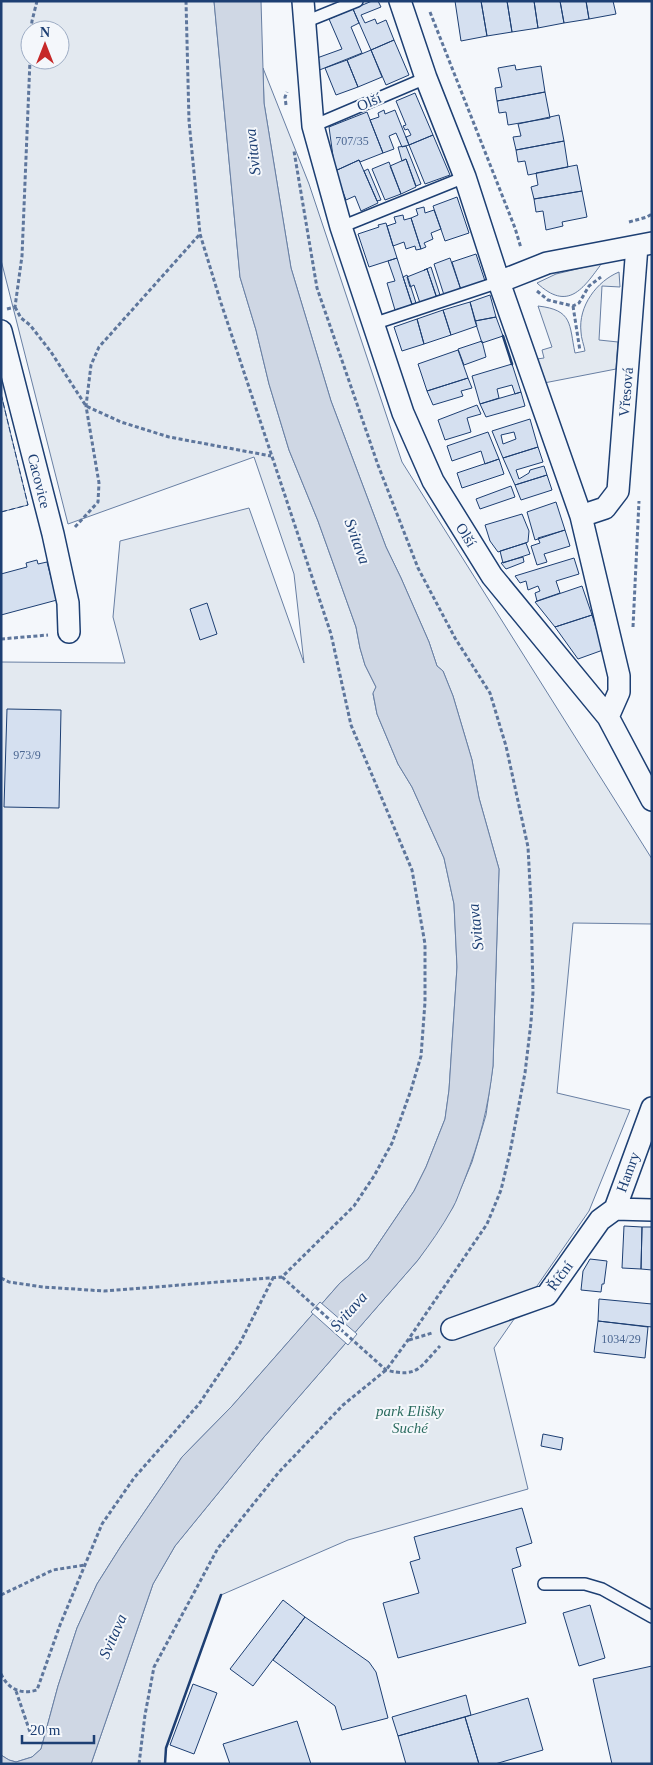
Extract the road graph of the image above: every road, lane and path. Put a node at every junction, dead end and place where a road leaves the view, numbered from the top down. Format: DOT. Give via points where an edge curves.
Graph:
graph roads {
  1 [pos="37,1"];
  2 [pos="186,1"];
  3 [pos="303,1"];
  4 [pos="357,1"];
  5 [pos="400,1"];
  6 [pos="430,10"];
  7 [pos="32,20"];
  8 [pos="305,22"];
  9 [pos="30,70"];
  10 [pos="426,78"];
  11 [pos="288,89"];
  12 [pos="287,106"];
  13 [pos="313,126"];
  14 [pos="293,145"];
  15 [pos="465,177"];
  16 [pos="341,227"];
  17 [pos="200,234"];
  18 [pos="644,245"];
  19 [pos="528,270"];
  20 [pos="603,275"];
  21 [pos="499,282"];
  22 [pos="573,306"];
  23 [pos="15,307"];
  24 [pos="1,311"];
  25 [pos="373,324"];
  26 [pos="1,331"];
  27 [pos="580,351"];
  28 [pos="86,406"];
  29 [pos="272,456"];
  30 [pos="640,492"];
  31 [pos="581,516"];
  32 [pos="53,534"];
  33 [pos="633,629"];
  34 [pos="69,632"];
  35 [pos="1,639"];
  36 [pos="608,717"];
  37 [pos="652,800"];
  38 [pos="652,1108"];
  39 [pos="615,1209"];
  40 [pos="652,1210"];
  41 [pos="1,1278"];
  42 [pos="273,1278"];
  43 [pos="282,1278"];
  44 [pos="452,1328"];
  45 [pos="386,1370"];
  46 [pos="85,1565"];
  47 [pos="544,1584"];
  48 [pos="1,1595"];
  49 [pos="652,1616"];
  50 [pos="1,1674"];
  51 [pos="16,1690"];
  52 [pos="30,1732"];
  53 [pos="139,1764"];
  1 -- 7 [label="path"];
  2 -- 17 [label="path" via="189,121"];
  3 -- 8 [label="street, Olší"];
  4 -- 8 [label="lane"];
  5 -- 10 [label="street"];
  6 -- 19 [label="path" via="515,228"];
  8 -- 13 [label="street, Olší"];
  9 -- 23 [label="path" via="22,256"];
  10 -- 13 [label="lane, Olší"];
  10 -- 15 [label="street"];
  11 -- 12 [label="path" via="285,97"];
  13 -- 16 [label="street, Olší"];
  14 -- 45 [label="path" via="317,288 378,465 418,568 455,638 490,693 506,746 528,846 532,904 532,1007 525,1073 501,1190 487,1224"];
  15 -- 16 [label="lane"];
  15 -- 21 [label="street"];
  16 -- 25 [label="street, Olší"];
  17 -- 28 [label="path" via="98,347 91,365"];
  17 -- 29 [label="path"];
  18 -- 19 [label="street" via="547,263"];
  18 -- 31 [label="street, Vřesová" via="618,491 605,508"];
  19 -- 21 [label="street"];
  19 -- 22 [label="path" via="531,283 539,294 548,300"];
  20 -- 22 [label="path"];
  21 -- 25 [label="lane"];
  21 -- 31 [label="street"];
  22 -- 27 [label="path"];
  23 -- 24 [label="path"];
  23 -- 28 [label="path" via="51,352"];
  25 -- 36 [label="street, Olší" via="403,413 433,481 492,576"];
  26 -- 32 [label="street, Cacovice"];
  28 -- 29 [label="path" via="121,422 169,437"];
  28 -- 32 [label="path" via="99,483 98,502 75,527"];
  29 -- 43 [label="path" via="332,634 351,725 412,870 425,944 421,1056 392,1143 354,1206"];
  30 -- 33 [label="path"];
  31 -- 36 [label="street" via="618,666 618,692"];
  32 -- 34 [label="street, Cacovice" via="68,603"];
  34 -- 35 [label="path"];
  36 -- 37 [label="street, Olší"];
  38 -- 39 [label="street, Hamry"];
  39 -- 40 [label="street"];
  39 -- 44 [label="street, Říční" via="600,1220 547,1294"];
  41 -- 42 [label="path" via="43,1287 104,1291"];
  42 -- 43 [label="path"];
  42 -- 46 [label="path" via="240,1343 199,1404 134,1478 102,1524"];
  43 -- 45 [label="path"];
  44 -- 45 [label="path" via="446,1341 416,1371 401,1374"];
  45 -- 53 [label="path" via="343,1405 280,1472 218,1548 154,1667"];
  46 -- 48 [label="path" via="53,1570"];
  46 -- 51 [label="path" via="37,1690 27,1693"];
  47 -- 49 [label="lane" via="594,1586"];
  50 -- 51 [label="path" via="6,1684"];
  51 -- 52 [label="path"];
}
